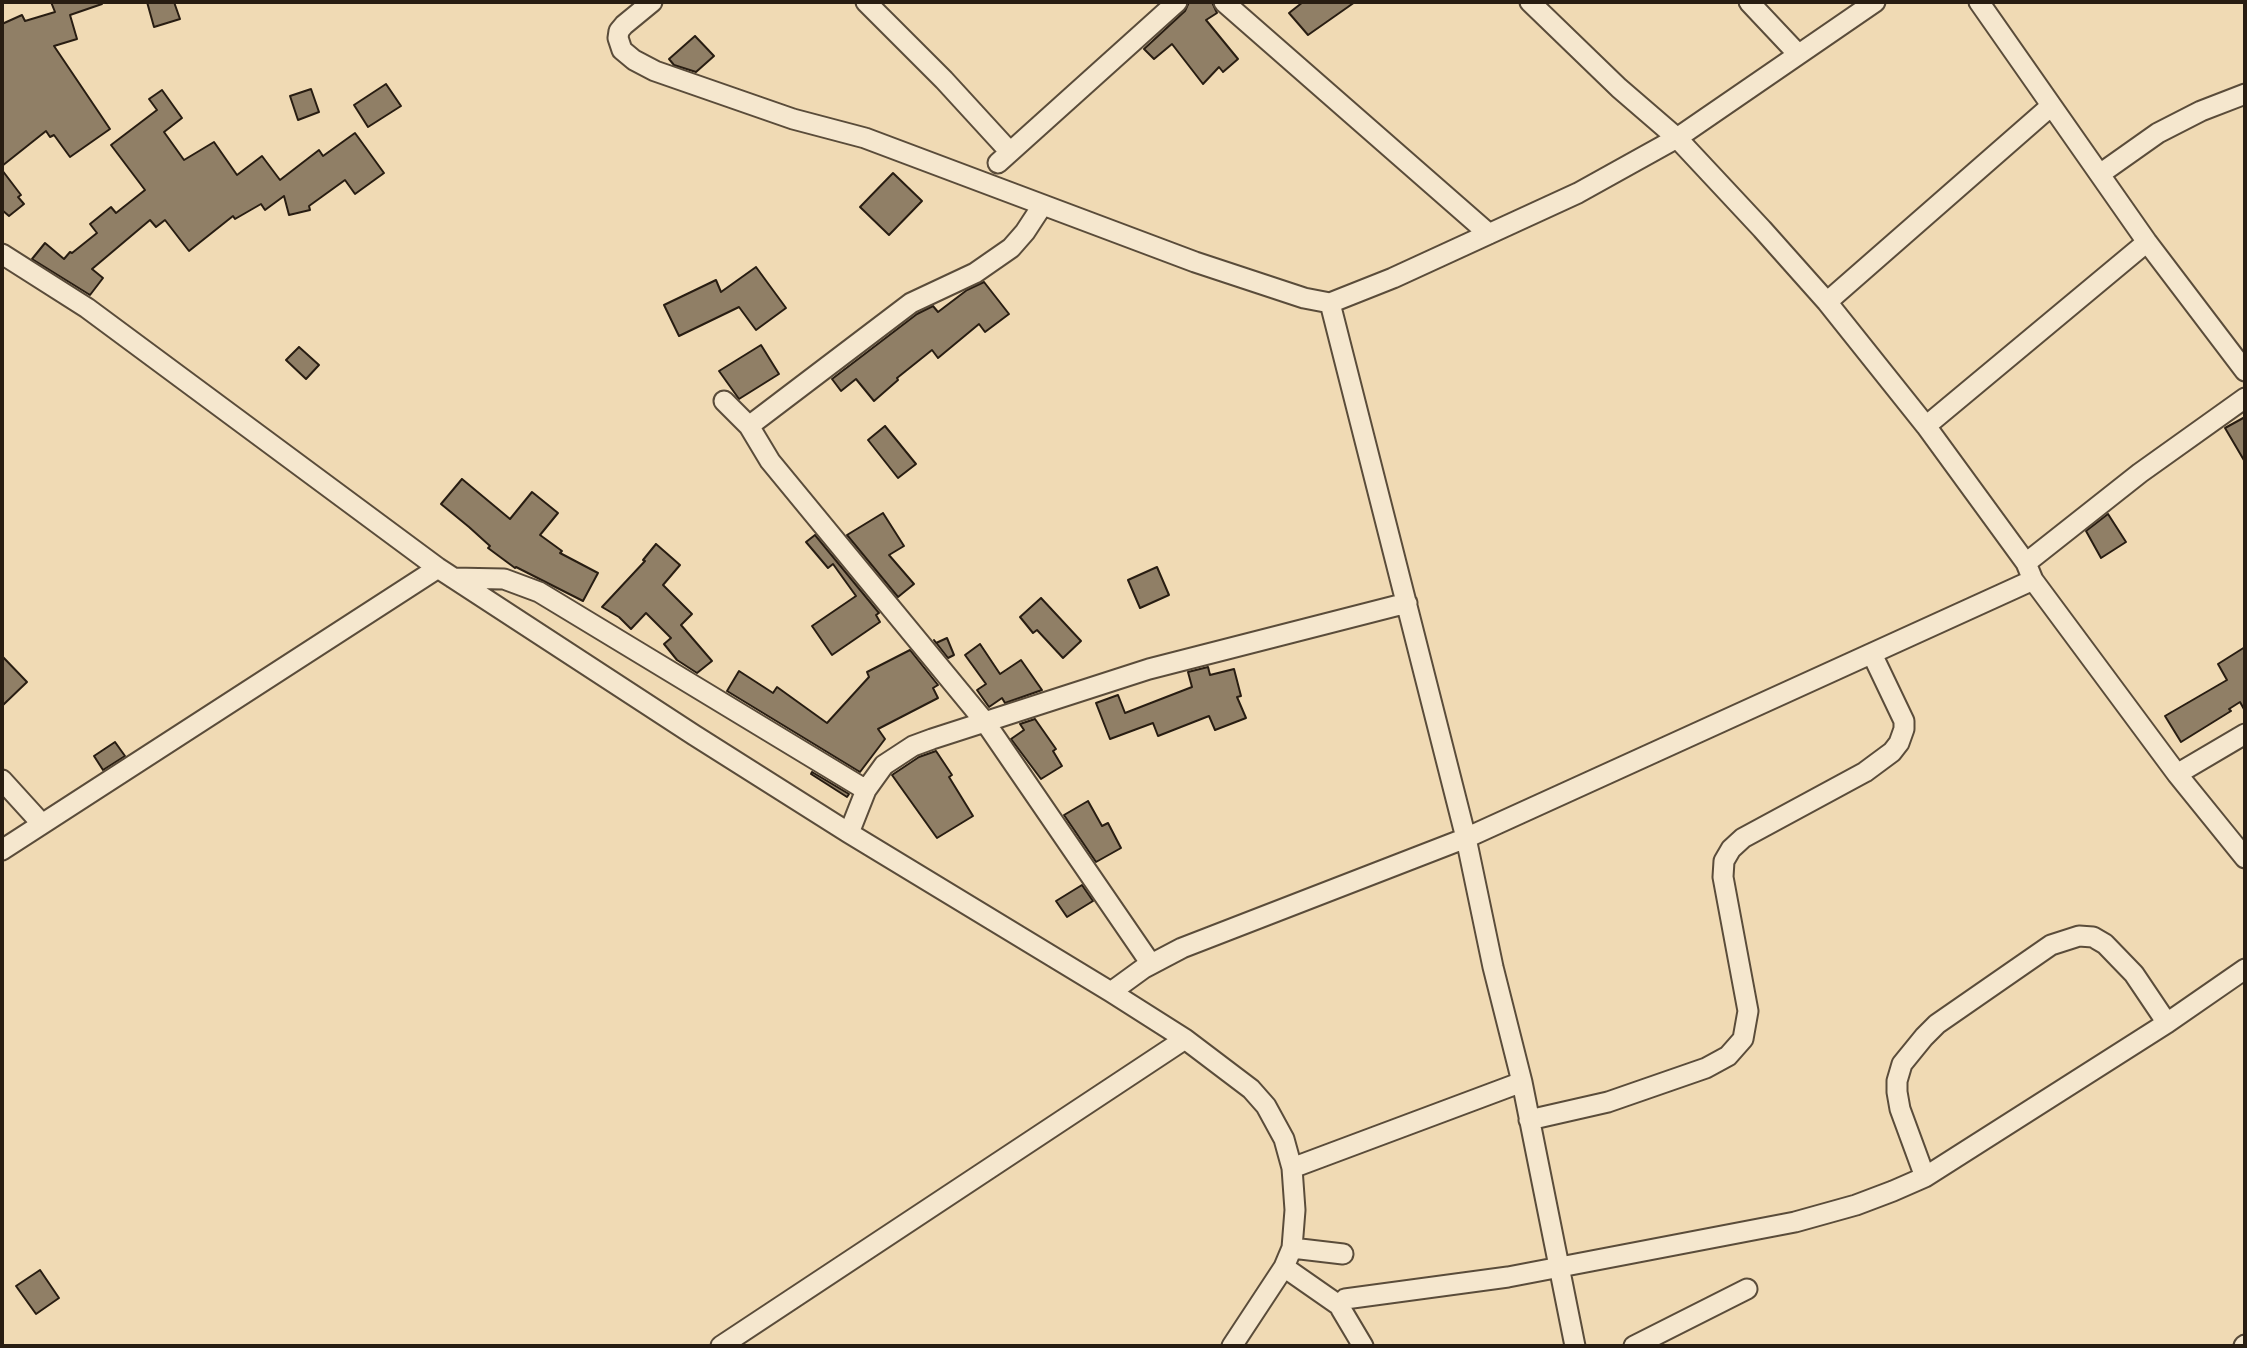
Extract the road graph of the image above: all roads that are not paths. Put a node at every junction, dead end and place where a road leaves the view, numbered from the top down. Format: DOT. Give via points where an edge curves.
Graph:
graph roads {
  1 [pos="652,2"];
  2 [pos="866,2"];
  3 [pos="1177,2"];
  4 [pos="1224,2"];
  5 [pos="1530,2"];
  6 [pos="1749,2"];
  7 [pos="1875,2"];
  8 [pos="1979,2"];
  9 [pos="1798,54"];
  10 [pos="2245,94"];
  11 [pos="2051,106"];
  12 [pos="1677,138"];
  13 [pos="2100,174"];
  14 [pos="1042,206"];
  15 [pos="1489,234"];
  16 [pos="2147,242"];
  17 [pos="2,254"];
  18 [pos="1827,302"];
  19 [pos="1330,303"];
  20 [pos="2245,371"];
  21 [pos="2245,398"];
  22 [pos="724,401"];
  23 [pos="749,426"];
  24 [pos="1926,426"];
  25 [pos="2029,572"];
  26 [pos="446,573"];
  27 [pos="1407,603"];
  28 [pos="1872,654"];
  29 [pos="985,722"];
  30 [pos="2245,734"];
  31 [pos="2177,775"];
  32 [pos="2,780"];
  33 [pos="862,800"];
  34 [pos="42,824"];
  35 [pos="849,833"];
  36 [pos="1466,838"];
  37 [pos="2,850"];
  38 [pos="2245,858"];
  39 [pos="2245,969"];
  40 [pos="1142,970"];
  41 [pos="1111,992"];
  42 [pos="2167,1023"];
  43 [pos="1185,1039"];
  44 [pos="1521,1082"];
  45 [pos="1529,1120"];
  46 [pos="1292,1168"];
  47 [pos="1924,1177"];
  48 [pos="1292,1248"];
  49 [pos="1343,1254"];
  50 [pos="1284,1267"];
  51 [pos="1559,1268"];
  52 [pos="1747,1289"];
  53 [pos="1340,1306"];
  54 [pos="721,1346"];
  55 [pos="1232,1346"];
  56 [pos="1363,1346"];
  57 [pos="1575,1346"];
  58 [pos="1634,1346"];
  1 -- 14 [label="street" via="619,31 618,38 622,50 655,71 793,119 865,138"];
  2 -- 3 [label="street" via="944,80 1004,157"];
  4 -- 15 [label="street"];
  5 -- 12 [label="street"];
  6 -- 9 [label="street"];
  7 -- 9 [label="street"];
  8 -- 11 [label="street"];
  9 -- 12 [label="street"];
  10 -- 13 [label="street" via="2158,133"];
  11 -- 13 [label="street"];
  11 -- 18 [label="street"];
  12 -- 15 [label="street" via="1578,194"];
  12 -- 18 [label="street"];
  13 -- 16 [label="street"];
  14 -- 19 [label="street" via="1195,262"];
  14 -- 23 [label="street" via="1004,253 975,273 911,303"];
  15 -- 19 [label="street"];
  16 -- 20 [label="street"];
  16 -- 24 [label="street"];
  17 -- 26 [label="street" via="86,309"];
  18 -- 24 [label="street"];
  19 -- 27 [label="street"];
  21 -- 25 [label="street" via="2150,466"];
  22 -- 23 [label="street"];
  23 -- 29 [label="street" via="770,461"];
  24 -- 25 [label="street"];
  25 -- 28 [label="street"];
  25 -- 31 [label="street"];
  26 -- 33 [label="street" via="504,579 539,592 717,698"];
  26 -- 34 [label="street"];
  26 -- 35 [label="street"];
  27 -- 29 [label="street" via="1205,653"];
  27 -- 36 [label="street"];
  28 -- 36 [label="street"];
  28 -- 45 [label="street" via="1904,721 1899,743 1865,772 1743,838 1724,861 1723,877 1748,1011 1743,1039 1728,1056 1706,1068 1608,1102"];
  29 -- 33 [label="street" via="913,746 884,765"];
  29 -- 40 [label="street"];
  30 -- 31 [label="street"];
  31 -- 38 [label="street"];
  32 -- 34 [label="street"];
  33 -- 35 [label="street"];
  34 -- 37 [label="street"];
  35 -- 41 [label="street"];
  36 -- 40 [label="street" via="1182,948"];
  36 -- 44 [label="street"];
  39 -- 42 [label="street"];
  40 -- 41 [label="street"];
  41 -- 43 [label="street"];
  42 -- 47 [label="street"];
  42 -- 47 [label="street" via="2134,974 2105,944 2078,936 2051,945 1937,1024 1902,1064 1897,1082 1900,1109"];
  43 -- 46 [label="street" via="1234,1074 1258,1098 1284,1139"];
  43 -- 54 [label="street"];
  44 -- 45 [label="street"];
  44 -- 46 [label="street"];
  45 -- 51 [label="street"];
  46 -- 48 [label="street"];
  47 -- 51 [label="street" via="1856,1205 1795,1222"];
  48 -- 49 [label="street"];
  48 -- 50 [label="street"];
  50 -- 53 [label="street"];
  50 -- 55 [label="street"];
  51 -- 53 [label="street" via="1353,1297"];
  51 -- 57 [label="street"];
  52 -- 58 [label="street"];
  53 -- 56 [label="street"];
}
